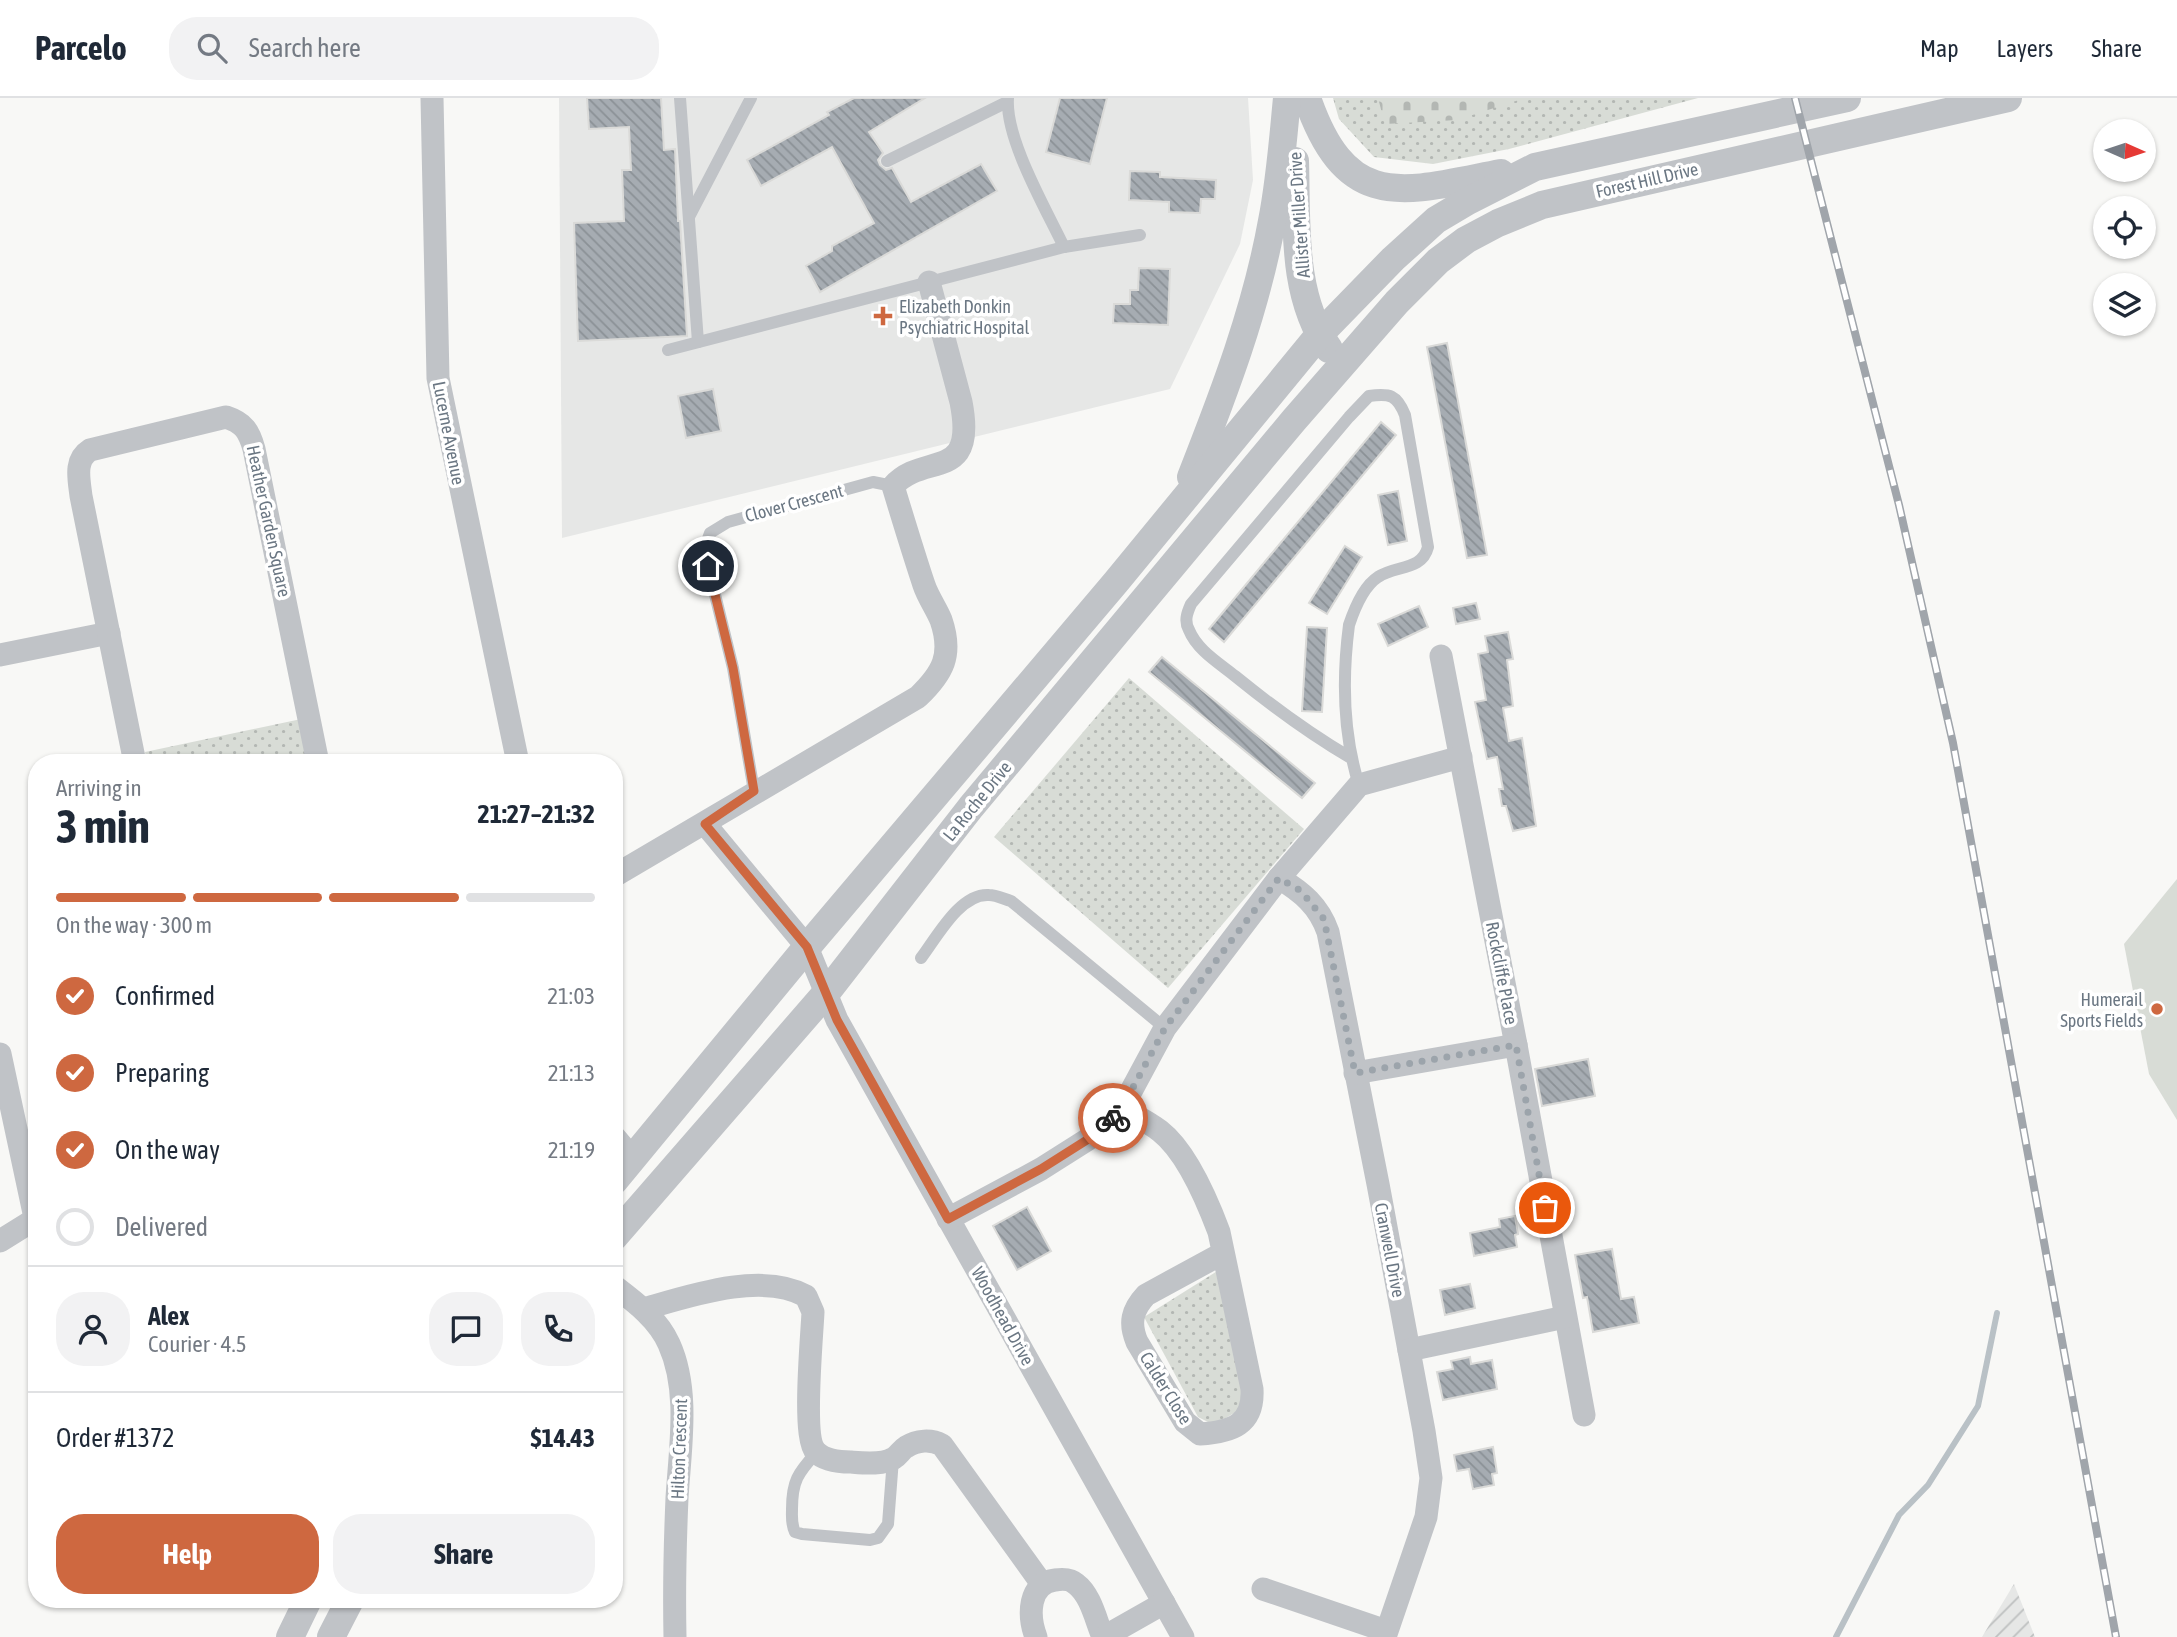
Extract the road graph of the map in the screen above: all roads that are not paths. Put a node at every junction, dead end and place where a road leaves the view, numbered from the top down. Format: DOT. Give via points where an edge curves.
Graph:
graph roads {
  1 [pos="432,98"];
  2 [pos="680,98"];
  3 [pos="751,98"];
  4 [pos="1287,98"];
  5 [pos="1293,98"];
  6 [pos="1307,98"];
  7 [pos="2008,98"];
  8 [pos="1843,99"];
  9 [pos="1007,100"];
  10 [pos="887,161"];
  11 [pos="1535,167"];
  12 [pos="690,215"];
  13 [pos="1140,235"];
  14 [pos="1064,247"];
  15 [pos="929,282"];
  16 [pos="1319,335"];
  17 [pos="698,342"];
  18 [pos="668,350"];
  19 [pos="1341,365"];
  20 [pos="893,486"];
  21 [pos="1182,499"];
  22 [pos="109,633"];
  23 [pos="0,655"];
  24 [pos="1441,656"];
  25 [pos="133,754"];
  26 [pos="316,754"];
  27 [pos="516,754"];
  28 [pos="1461,757"];
  29 [pos="1351,758"];
  30 [pos="1359,785"];
  31 [pos="754,791"];
  32 [pos="705,824"];
  33 [pos="623,871"];
  34 [pos="1279,878"];
  35 [pos="807,947"];
  36 [pos="921,958"];
  37 [pos="827,992"];
  38 [pos="1165,1028"];
  39 [pos="1516,1045"];
  40 [pos="0,1055"];
  41 [pos="1355,1073"];
  42 [pos="1122,1108"];
  43 [pos="623,1139"];
  44 [pos="636,1154"];
  45 [pos="623,1170"];
  46 [pos="28,1184"];
  47 [pos="948,1219"];
  48 [pos="28,1225"];
  49 [pos="623,1227"];
  50 [pos="0,1241"];
  51 [pos="1223,1253"];
  52 [pos="623,1293"];
  53 [pos="644,1309"];
  54 [pos="1565,1317"];
  55 [pos="1409,1350"];
  56 [pos="1584,1415"];
  57 [pos="816,1453"];
  58 [pos="893,1459"];
  59 [pos="1042,1584"];
  60 [pos="1263,1589"];
  61 [pos="1164,1602"];
  62 [pos="304,1608"];
  63 [pos="346,1608"];
  64 [pos="1385,1634"];
  65 [pos="290,1637"];
  66 [pos="331,1637"];
  67 [pos="675,1637"];
  68 [pos="1036,1637"];
  69 [pos="1103,1637"];
  70 [pos="1184,1637"];
  1 -- 27 [label="street, Lucerne Avenue" via="438,378"];
  2 -- 12 [label="lane"];
  3 -- 12 [label="lane"];
  4 -- 21 [label="street" via="1272,221 1253,306"];
  5 -- 16 [label="street, Allister Miller Drive" via="1299,262"];
  6 -- 11 [label="street" via="1328,148 1351,172 1386,188 1420,188"];
  7 -- 19 [label="street, Forest Hill Drive" via="1542,205 1466,240 1437,261"];
  8 -- 11 [label="street, Forest Hill Drive"];
  9 -- 10 [label="lane"];
  9 -- 14 [label="lane" via="1022,158"];
  11 -- 16 [label="street, Forest Hill Drive" via="1436,220"];
  12 -- 17 [label="lane"];
  13 -- 14 [label="lane"];
  14 -- 15 [label="lane"];
  15 -- 17 [label="lane"];
  15 -- 20 [label="street, Clover Crescent" via="964,418 963,439 955,454 939,465 901,476"];
  16 -- 19 [label="street, Allister Miller Drive"];
  16 -- 21 [label="street, La Roche Drive"];
  17 -- 18 [label="lane"];
  19 -- 37 [label="street, La Roche Drive" via="971,807"];
  20 -- 31 [label="street" via="945,637 941,672 918,696"];
  20 -- 31 [label="lane, Clover Crescent" via="873,482 728,522 710,533 705,544 708,566 733,668"];
  21 -- 35 [label="street, La Roche Drive"];
  22 -- 23 [label="street"];
  22 -- 25 [label="street, Heather Garden Square"];
  22 -- 26 [label="street, Heather Garden Square" via="81,496 78,465 83,454 201,423 226,418 237,421 250,433 254,449"];
  24 -- 28 [label="street, Rockcliffe Place"];
  28 -- 30 [label="street"];
  28 -- 39 [label="street, Rockcliffe Place"];
  29 -- 29 [label="lane" via="1276,709 1209,655 1186,623 1191,604 1349,416 1369,396 1388,395 1400,402 1405,415 1428,547 1421,562 1375,578 1354,612 1347,643"];
  29 -- 30 [label="lane"];
  30 -- 34 [label="street"];
  31 -- 32 [label="street"];
  32 -- 33 [label="street"];
  32 -- 35 [label="street"];
  34 -- 38 [label="street"];
  34 -- 41 [label="street, Cranwell Drive" via="1301,891 1324,919"];
  35 -- 37 [label="street"];
  35 -- 44 [label="street, La Roche Drive"];
  36 -- 38 [label="lane" via="961,906 980,895 992,895 1010,901"];
  37 -- 47 [label="street, Woodhead Drive" via="837,1020"];
  37 -- 49 [label="street, La Roche Drive"];
  38 -- 42 [label="street"];
  39 -- 41 [label="street"];
  39 -- 54 [label="street, Rockcliffe Place"];
  40 -- 46 [label="street"];
  41 -- 55 [label="street, Cranwell Drive"];
  42 -- 47 [label="street" via="1080,1145"];
  42 -- 51 [label="street, Calder Close" via="1174,1144 1210,1209"];
  43 -- 44 [label="lane"];
  44 -- 45 [label="street, La Roche Drive"];
  47 -- 61 [label="street, Woodhead Drive"];
  48 -- 50 [label="street"];
  51 -- 51 [label="street, Calder Close" via="1146,1295 1132,1320 1137,1342 1185,1422 1200,1434 1237,1427 1253,1400"];
  52 -- 53 [label="street, Hilton Crescent"];
  53 -- 57 [label="street" via="701,1293 747,1287 785,1287 806,1296 813,1312 808,1425"];
  53 -- 67 [label="street, Hilton Crescent" via="668,1342 681,1395"];
  54 -- 55 [label="street"];
  54 -- 56 [label="street, Rockcliffe Place"];
  55 -- 64 [label="street, Cranwell Drive" via="1431,1478 1430,1499"];
  57 -- 58 [label="street" via="849,1462"];
  57 -- 58 [label="lane" via="792,1489 795,1532 870,1540 878,1538 888,1524"];
  58 -- 59 [label="street" via="917,1442 942,1445"];
  59 -- 68 [label="street" via="1032,1606"];
  59 -- 69 [label="street" via="1057,1580 1077,1584"];
  60 -- 64 [label="street"];
  61 -- 69 [label="street"];
  61 -- 70 [label="street, Woodhead Drive"];
  62 -- 65 [label="street"];
  63 -- 66 [label="street"];
}
